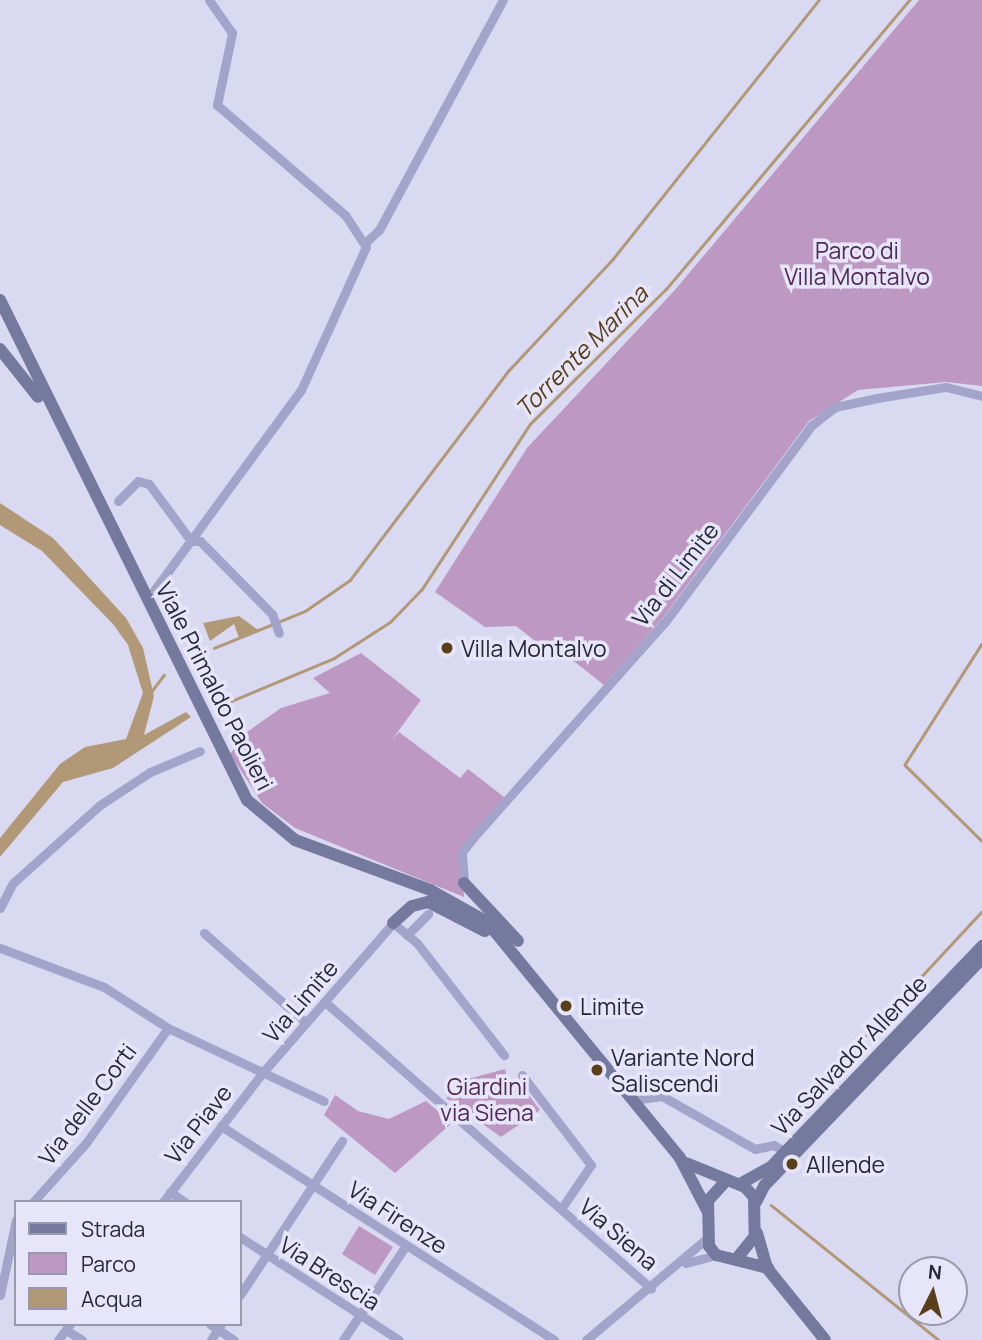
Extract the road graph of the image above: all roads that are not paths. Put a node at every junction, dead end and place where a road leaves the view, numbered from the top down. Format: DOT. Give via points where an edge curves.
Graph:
graph roads {
  1 [pos="209,0"];
  2 [pos="503,0"];
  3 [pos="366,242"];
  4 [pos="0,300"];
  5 [pos="0,349"];
  6 [pos="982,396"];
  7 [pos="72,449"];
  8 [pos="118,501"];
  9 [pos="191,541"];
  10 [pos="153,592"];
  11 [pos="279,633"];
  12 [pos="200,751"];
  13 [pos="464,883"];
  14 [pos="0,908"];
  15 [pos="428,914"];
  16 [pos="393,923"];
  17 [pos="204,933"];
  18 [pos="407,935"];
  19 [pos="982,946"];
  20 [pos="0,948"];
  21 [pos="982,959"];
  22 [pos="541,984"];
  23 [pos="325,1002"];
  24 [pos="306,1023"];
  25 [pos="168,1028"];
  26 [pos="504,1055"];
  27 [pos="264,1071"];
  28 [pos="522,1075"];
  29 [pos="633,1100"];
  30 [pos="324,1101"];
  31 [pos="221,1126"];
  32 [pos="342,1141"];
  33 [pos="785,1152"];
  34 [pos="680,1158"];
  35 [pos="724,1183"];
  36 [pos="740,1184"];
  37 [pos="312,1185"];
  38 [pos="170,1192"];
  39 [pos="35,1200"];
  40 [pos="164,1200"];
  41 [pos="183,1200"];
  42 [pos="756,1202"];
  43 [pos="561,1209"];
  44 [pos="707,1210"];
  45 [pos="756,1230"];
  46 [pos="13,1231"];
  47 [pos="242,1238"];
  48 [pos="706,1239"];
  49 [pos="407,1245"];
  50 [pos="266,1255"];
  51 [pos="716,1255"];
  52 [pos="737,1258"];
  53 [pos="681,1265"];
  54 [pos="768,1268"];
  55 [pos="651,1288"];
  56 [pos="242,1292"];
  57 [pos="0,1295"];
  58 [pos="360,1315"];
  59 [pos="216,1326"];
  60 [pos="68,1327"];
  61 [pos="58,1340"];
  62 [pos="82,1340"];
  63 [pos="211,1340"];
  64 [pos="234,1340"];
  65 [pos="343,1340"];
  66 [pos="399,1340"];
  67 [pos="554,1340"];
  68 [pos="586,1340"];
  69 [pos="825,1340"];
  1 -- 3 [label="street" via="232,33 217,105 345,215"];
  2 -- 3 [label="street" via="379,230"];
  3 -- 9 [label="street" via="365,256 301,390"];
  4 -- 7 [label="main road, Viale Primaldo Paolieri"];
  5 -- 7 [label="main road" via="22,369"];
  6 -- 13 [label="street, Via di Limite" via="946,387 877,398 835,407 812,425 665,622 472,839 462,857"];
  7 -- 22 [label="main road, Viale Primaldo Paolieri" via="240,789 295,840 469,909"];
  8 -- 9 [label="street" via="138,481 149,484"];
  9 -- 10 [label="street"];
  9 -- 11 [label="street" via="200,541 272,614"];
  12 -- 14 [label="street" via="130,782 100,805 13,883"];
  13 -- 22 [label="main road" via="525,951"];
  15 -- 18 [label="street"];
  16 -- 18 [label="street"];
  16 -- 22 [label="main road" via="415,904 443,905 477,924"];
  16 -- 23 [label="street, Via Limite"];
  17 -- 24 [label="street"];
  18 -- 26 [label="street"];
  19 -- 33 [label="main road, Via Salvador Allende"];
  20 -- 25 [label="street, Via Limite" via="89,980"];
  21 -- 42 [label="main road, Via Salvador Allende" via="764,1186"];
  22 -- 29 [label="main road, Viale Primaldo Paolieri"];
  23 -- 24 [label="street, Via Limite"];
  23 -- 43 [label="street, Via Siena"];
  24 -- 27 [label="street, Via Limite"];
  25 -- 27 [label="street, Via Limite"];
  25 -- 39 [label="street, Via delle Corti" via="86,1143"];
  27 -- 30 [label="street"];
  27 -- 31 [label="street, Via Piave"];
  28 -- 43 [label="street, Via Siena" via="592,1165"];
  29 -- 33 [label="street" via="662,1096 755,1149 774,1146"];
  29 -- 34 [label="main road, Viale Primaldo Paolieri"];
  31 -- 37 [label="street, Via Firenze"];
  31 -- 38 [label="street, Via Piave"];
  32 -- 37 [label="street"];
  33 -- 36 [label="main road, Via Salvador Allende"];
  34 -- 35 [label="main road, Viale Primaldo Paolieri"];
  34 -- 44 [label="main road, Viale Primaldo Paolieri"];
  35 -- 36 [label="main road, Viale Primaldo Paolieri"];
  35 -- 44 [label="main road" via="712,1192"];
  36 -- 42 [label="main road"];
  37 -- 49 [label="street, Via Firenze"];
  37 -- 50 [label="street"];
  38 -- 40 [label="street, Via Piave"];
  38 -- 41 [label="street"];
  42 -- 45 [label="main road"];
  43 -- 55 [label="street, Via Siena"];
  44 -- 48 [label="main road, Viale Primaldo Paolieri"];
  45 -- 52 [label="main road" via="752,1245"];
  45 -- 54 [label="main road"];
  46 -- 57 [label="street"];
  47 -- 50 [label="street, Via Brescia"];
  48 -- 51 [label="main road"];
  48 -- 53 [label="street"];
  49 -- 58 [label="street"];
  49 -- 67 [label="street, Via Firenze"];
  50 -- 56 [label="street"];
  50 -- 58 [label="street, Via Brescia"];
  51 -- 52 [label="main road"];
  51 -- 53 [label="street"];
  52 -- 54 [label="main road"];
  53 -- 55 [label="street"];
  54 -- 69 [label="main road"];
  55 -- 68 [label="street"];
  58 -- 65 [label="street"];
  58 -- 66 [label="street, Via Brescia"];
  59 -- 63 [label="street"];
  59 -- 64 [label="street"];
  60 -- 61 [label="street"];
  60 -- 62 [label="street"];
}
